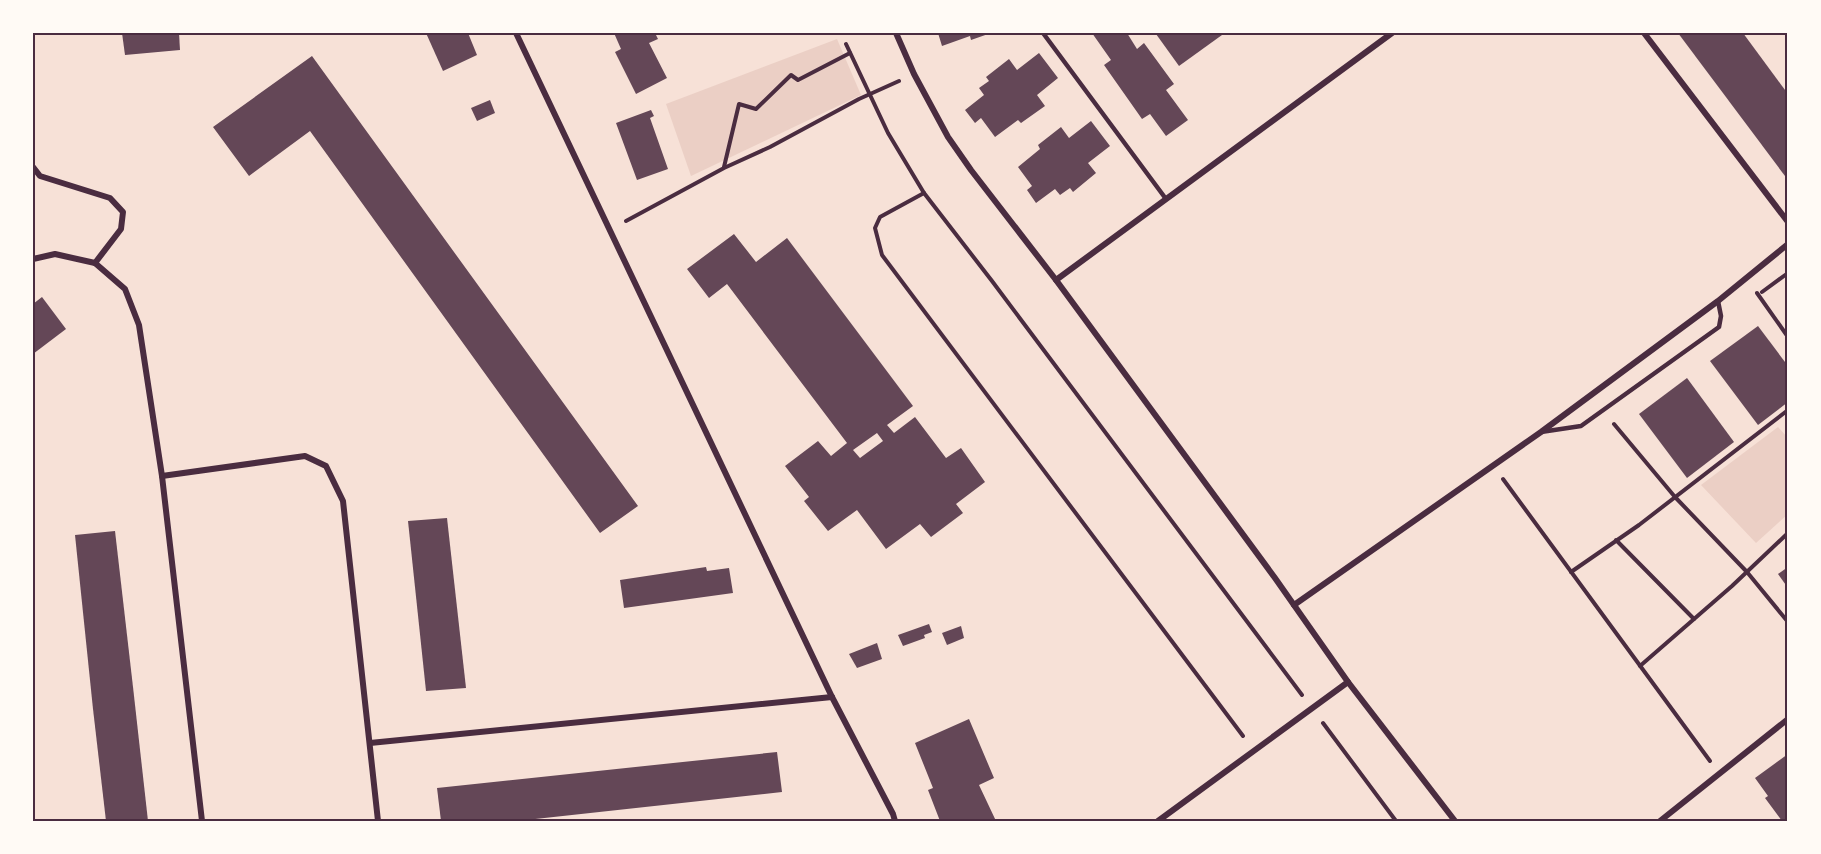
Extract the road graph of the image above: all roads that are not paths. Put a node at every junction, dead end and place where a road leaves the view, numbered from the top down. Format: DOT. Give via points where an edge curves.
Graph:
graph roads {
  1 [pos="516,33"];
  2 [pos="896,33"];
  3 [pos="1043,33"];
  4 [pos="1392,33"];
  5 [pos="1644,33"];
  6 [pos="33,167"];
  7 [pos="1166,199"];
  8 [pos="1788,222"];
  9 [pos="1788,244"];
  10 [pos="33,259"];
  11 [pos="94,263"];
  12 [pos="1056,280"];
  13 [pos="1719,301"];
  14 [pos="1541,432"];
  15 [pos="162,476"];
  16 [pos="1294,605"];
  17 [pos="1348,682"];
  18 [pos="832,698"];
  19 [pos="1788,719"];
  20 [pos="370,744"];
  21 [pos="202,821"];
  22 [pos="378,821"];
  23 [pos="895,821"];
  24 [pos="1158,821"];
  25 [pos="1455,821"];
  26 [pos="1660,821"];
  1 -- 18 [label="street"];
  2 -- 12 [label="street" via="948,137"];
  3 -- 7 [label="lane"];
  4 -- 7 [label="street"];
  5 -- 8 [label="street"];
  6 -- 11 [label="street" via="40,176 110,198 123,212 121,229"];
  7 -- 12 [label="street"];
  9 -- 13 [label="street"];
  10 -- 11 [label="street" via="55,254"];
  11 -- 15 [label="street" via="125,289 139,325"];
  12 -- 16 [label="street"];
  13 -- 14 [label="street"];
  13 -- 14 [label="lane" via="1719,327 1581,426"];
  14 -- 16 [label="street"];
  15 -- 20 [label="street" via="305,456 326,466 343,501"];
  15 -- 21 [label="street"];
  16 -- 17 [label="street"];
  17 -- 24 [label="street"];
  17 -- 25 [label="street"];
  18 -- 20 [label="street"];
  18 -- 23 [label="street"];
  19 -- 26 [label="street"];
  20 -- 22 [label="street"];
}
